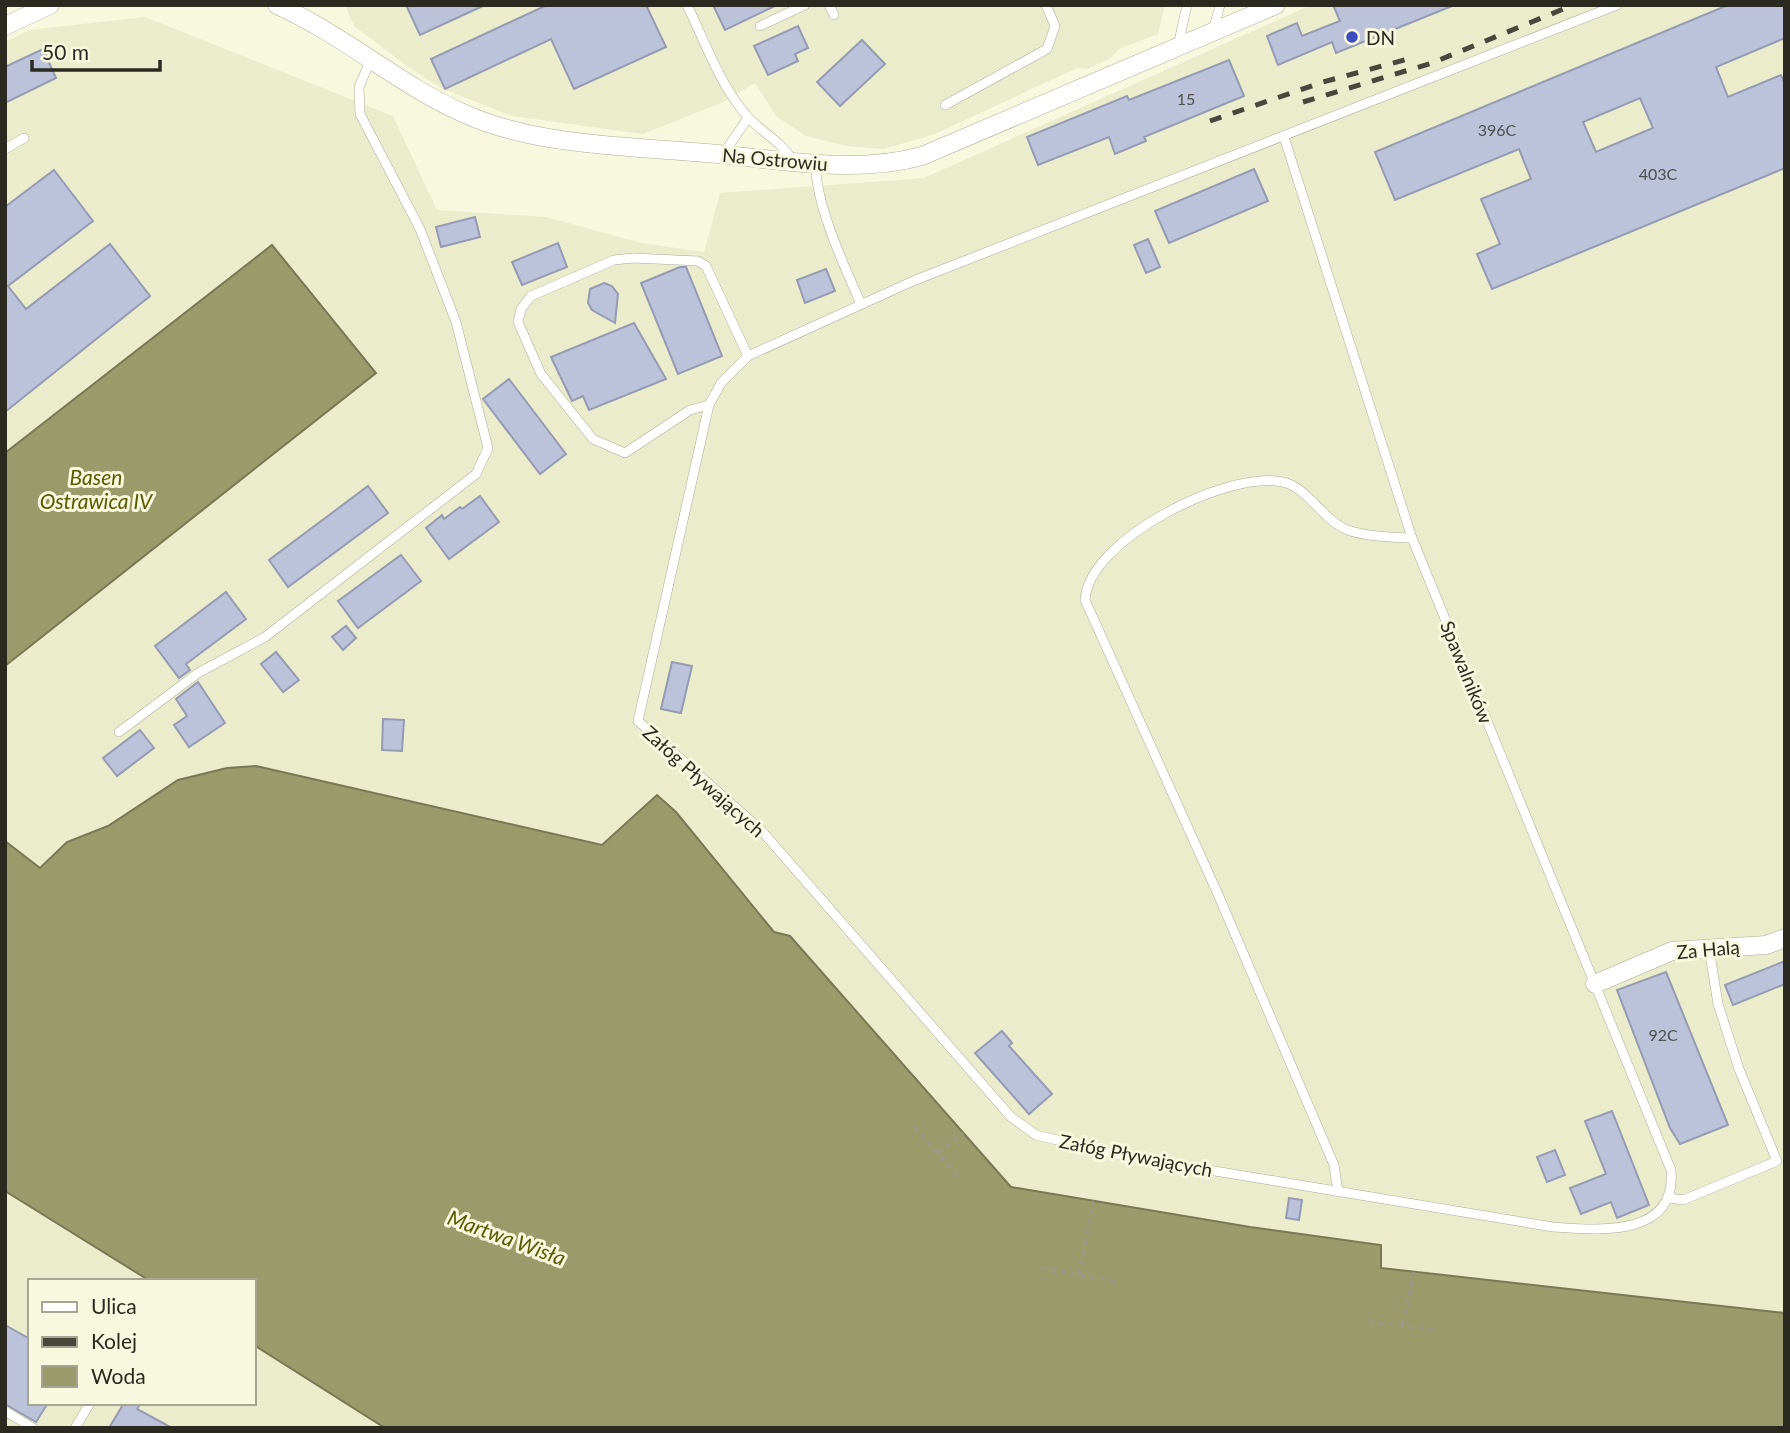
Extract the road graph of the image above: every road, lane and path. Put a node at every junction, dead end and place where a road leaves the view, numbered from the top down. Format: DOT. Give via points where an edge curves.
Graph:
graph roads {
  1 [pos="50,5"];
  2 [pos="277,5"];
  3 [pos="687,5"];
  4 [pos="805,5"];
  5 [pos="829,5"];
  6 [pos="1046,5"];
  7 [pos="1187,5"];
  8 [pos="1220,5"];
  9 [pos="1276,5"];
  10 [pos="1617,5"];
  11 [pos="834,15"];
  12 [pos="5,26"];
  13 [pos="760,26"];
  14 [pos="1213,32"];
  15 [pos="1178,46"];
  16 [pos="371,59"];
  17 [pos="945,105"];
  18 [pos="748,118"];
  19 [pos="1283,137"];
  20 [pos="24,138"];
  21 [pos="5,149"];
  22 [pos="722,155"];
  23 [pos="793,162"];
  24 [pos="816,163"];
  25 [pos="861,304"];
  26 [pos="748,356"];
  27 [pos="709,405"];
  28 [pos="1412,538"];
  29 [pos="118,732"];
  30 [pos="1785,938"];
  31 [pos="1709,948"];
  32 [pos="1595,984"];
  33 [pos="914,1127"];
  34 [pos="963,1133"];
  35 [pos="938,1153"];
  36 [pos="960,1178"];
  37 [pos="1338,1192"];
  38 [pos="1670,1198"];
  39 [pos="1093,1201"];
  40 [pos="1041,1268"];
  41 [pos="1414,1272"];
  42 [pos="1079,1274"];
  43 [pos="1116,1281"];
  44 [pos="1369,1322"];
  45 [pos="1402,1325"];
  46 [pos="1434,1330"];
  47 [pos="89,1405"];
  48 [pos="5,1412"];
  49 [pos="33,1428"];
  50 [pos="75,1428"];
  1 -- 12 [label="street"];
  2 -- 16 [label="street, Na Ostrowiu"];
  3 -- 18 [label="lane" via="731,95"];
  4 -- 13 [label="lane"];
  5 -- 11 [label="lane"];
  6 -- 17 [label="lane" via="1055,26 1047,49"];
  7 -- 15 [label="lane"];
  8 -- 14 [label="lane"];
  9 -- 14 [label="street, Na Ostrowiu"];
  10 -- 19 [label="lane"];
  14 -- 15 [label="street, Na Ostrowiu"];
  15 -- 24 [label="street, Na Ostrowiu" via="922,156 897,163"];
  16 -- 22 [label="street, Na Ostrowiu" via="466,115 514,131"];
  16 -- 29 [label="lane" via="359,87 360,114 421,229 456,322 488,448 476,474 275,629 198,673"];
  18 -- 22 [label="lane"];
  18 -- 23 [label="lane" via="788,151"];
  19 -- 25 [label="lane"];
  19 -- 28 [label="lane, Spawalników"];
  20 -- 21 [label="lane"];
  22 -- 23 [label="street, Na Ostrowiu"];
  23 -- 24 [label="street, Na Ostrowiu"];
  24 -- 25 [label="lane" via="815,179"];
  25 -- 26 [label="lane"];
  26 -- 27 [label="lane" via="721,383"];
  26 -- 27 [label="lane" via="706,265 698,261 614,260 531,296 521,309 518,321 541,374 593,439 625,453 690,410"];
  27 -- 37 [label="lane, Załóg Pływających" via="638,721 761,830 1010,1117 1036,1135 1124,1156"];
  28 -- 32 [label="lane, Spawalników"];
  28 -- 37 [label="lane" via="1346,530 1286,482 1253,480 1194,497 1148,523 1101,564 1086,586 1085,600 1334,1165"];
  30 -- 31 [label="street, Za Halą" via="1766,945"];
  31 -- 32 [label="street, Za Halą" via="1672,951"];
  31 -- 38 [label="lane" via="1718,1003 1739,1069 1777,1161 1684,1200"];
  32 -- 38 [label="lane, Spawalników" via="1671,1170"];
  33 -- 35 [label="path"];
  34 -- 35 [label="path"];
  35 -- 36 [label="path"];
  37 -- 38 [label="lane, Załóg Pływających" via="1553,1227 1606,1230 1638,1223 1659,1212"];
  39 -- 42 [label="path"];
  40 -- 42 [label="path"];
  41 -- 45 [label="path"];
  42 -- 43 [label="path"];
  44 -- 45 [label="path"];
  45 -- 46 [label="path"];
  47 -- 50 [label="lane"];
  48 -- 49 [label="lane"];
}
